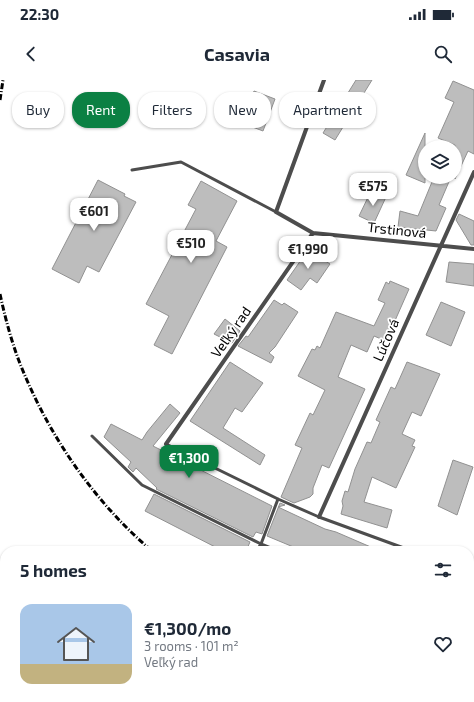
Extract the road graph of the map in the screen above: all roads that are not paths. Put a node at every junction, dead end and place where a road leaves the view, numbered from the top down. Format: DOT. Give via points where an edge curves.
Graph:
graph roads {
  1 [pos="324,80"];
  2 [pos="132,170"];
  3 [pos="474,172"];
  4 [pos="276,212"];
  5 [pos="313,233"];
  6 [pos="441,246"];
  7 [pos="474,249"];
  8 [pos="92,436"];
  9 [pos="166,444"];
  10 [pos="278,499"];
  11 [pos="319,517"];
  12 [pos="261,544"];
  13 [pos="266,546"];
  14 [pos="398,546"];
  1 -- 4 [label="street"];
  2 -- 4 [label="lane" via="180,162"];
  3 -- 6 [label="street, Lúčová"];
  4 -- 5 [label="street, Trstinová"];
  5 -- 6 [label="street, Trstinová"];
  5 -- 9 [label="street, Veľký rad"];
  6 -- 7 [label="street, Trstinová"];
  6 -- 11 [label="street, Lúčová"];
  8 -- 12 [label="lane" via="142,485"];
  9 -- 10 [label="lane"];
  10 -- 11 [label="lane"];
  10 -- 12 [label="lane"];
  11 -- 14 [label="lane"];
  12 -- 13 [label="lane"];
}
